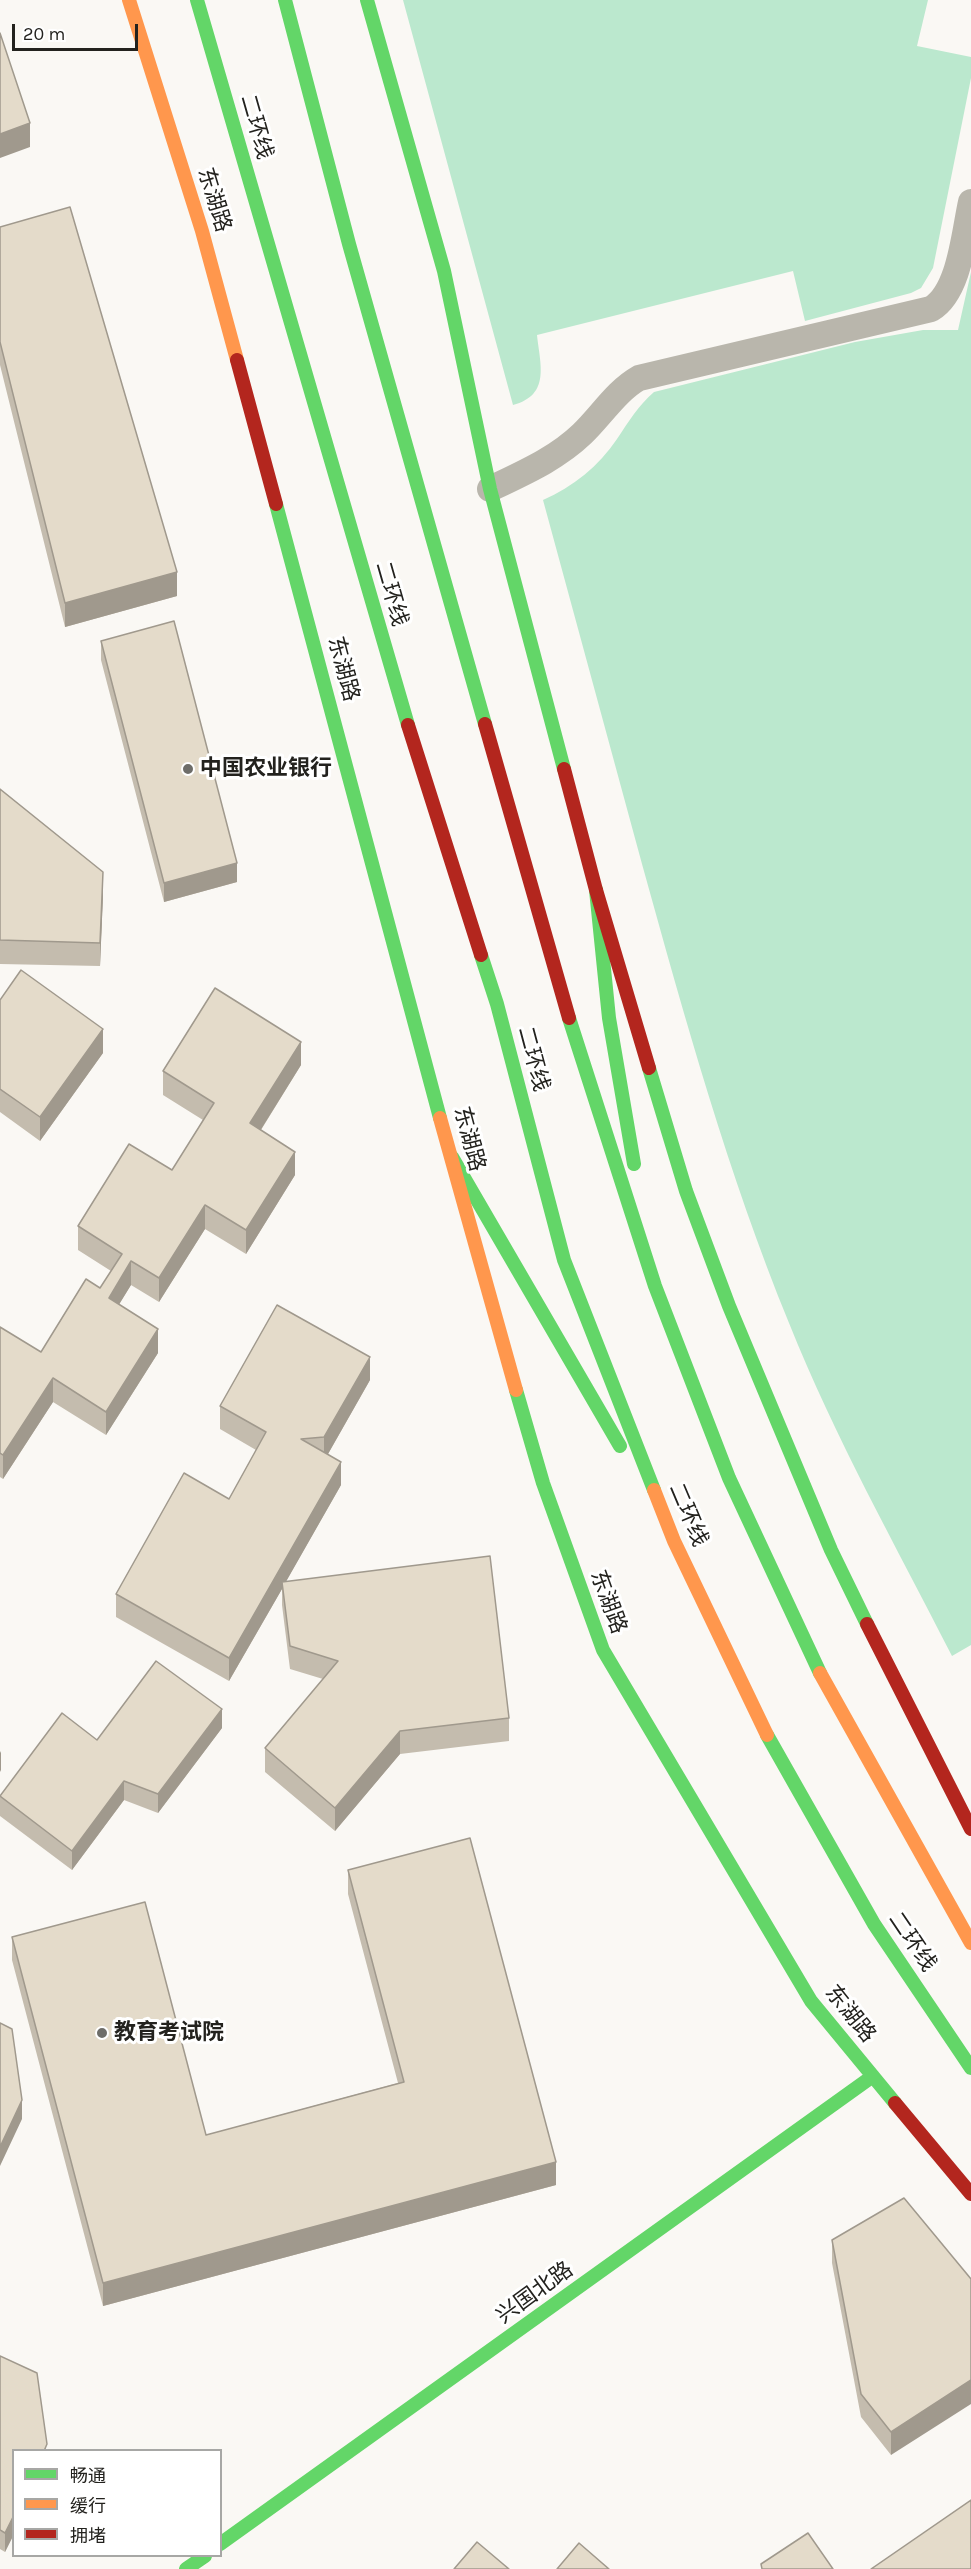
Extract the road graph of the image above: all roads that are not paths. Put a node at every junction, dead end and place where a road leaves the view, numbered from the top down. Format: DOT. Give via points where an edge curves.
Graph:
graph roads {
  1 [pos="129,0"];
  2 [pos="197,0"];
  3 [pos="285,0"];
  4 [pos="367,0"];
  5 [pos="971,202"];
  6 [pos="490,489"];
  7 [pos="596,890"];
  8 [pos="452,1157"];
  9 [pos="639,1181"];
  10 [pos="674,1295"];
  11 [pos="729,1478"];
  12 [pos="674,1540"];
  13 [pos="971,1829"];
  14 [pos="971,1943"];
  15 [pos="971,2068"];
  16 [pos="873,2076"];
  17 [pos="971,2194"];
  18 [pos="222,2543"];
  19 [pos="204,2557"];
  20 [pos="186,2569"];
  1 -- 8 [label="main road, 东湖路" via="202,231"];
  2 -- 12 [label="main road, 二环线" via="391,671 497,1004 564,1260"];
  3 -- 11 [label="main road, 二环线" via="349,244 563,1001 655,1286"];
  4 -- 6 [label="main road" via="444,271"];
  5 -- 6 [label="lane" via="953,282 948,295 931,309 639,378 567,447"];
  6 -- 7 [label="main road"];
  7 -- 9 [label="main road" via="609,1018"];
  7 -- 13 [label="main road" via="686,1191 729,1306 831,1550"];
  8 -- 12 [label="main road"];
  8 -- 16 [label="main road, 东湖路" via="543,1483 603,1650 811,2001"];
  10 -- 11 [label="main road"];
  11 -- 14 [label="main road, 二环线" via="823,1679"];
  12 -- 15 [label="main road, 二环线" via="762,1727 874,1924"];
  16 -- 17 [label="main road, 东湖路"];
  16 -- 18 [label="main road, 兴国北路"];
  19 -- 20 [label="main road"];
}
